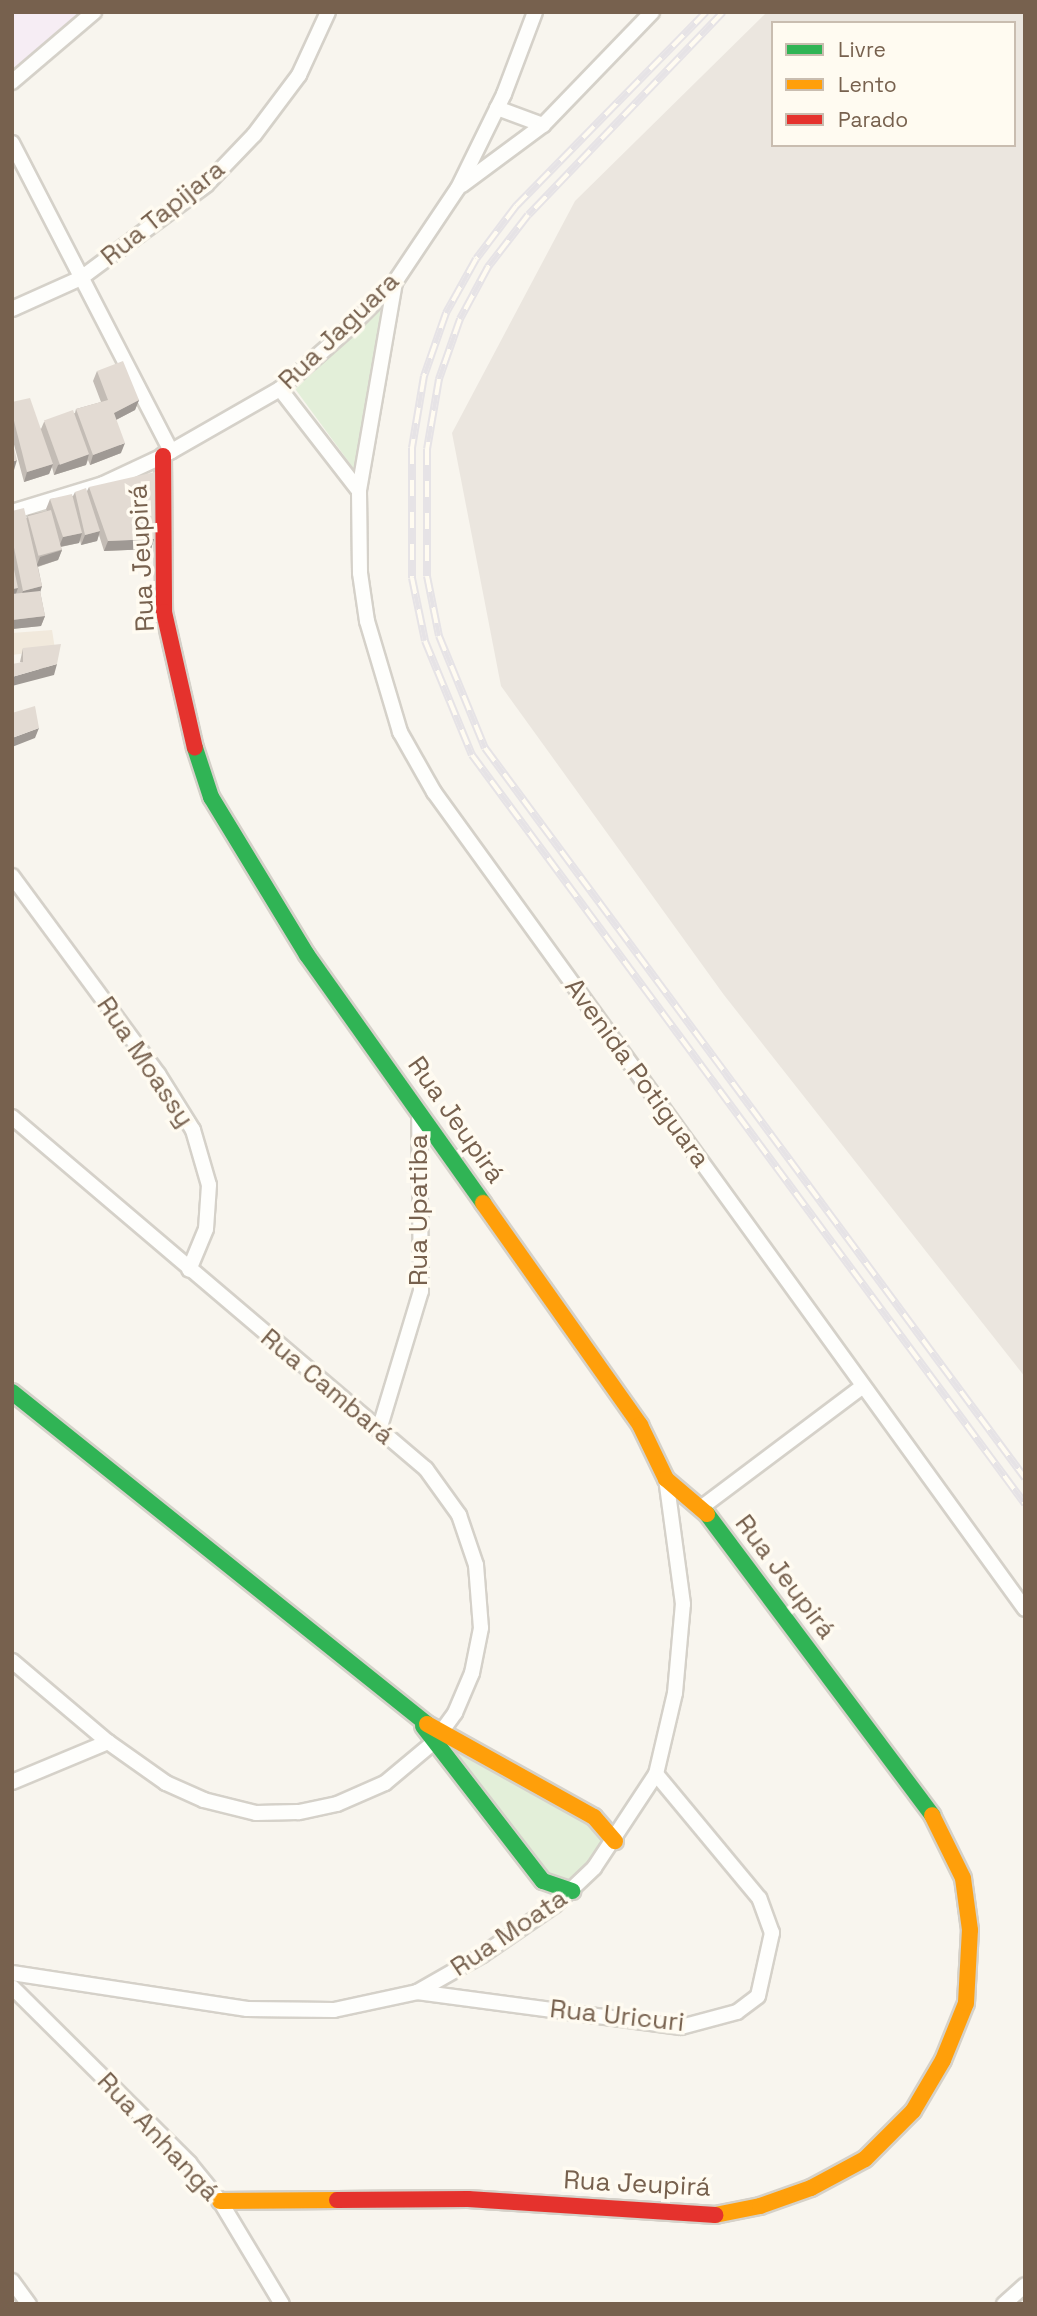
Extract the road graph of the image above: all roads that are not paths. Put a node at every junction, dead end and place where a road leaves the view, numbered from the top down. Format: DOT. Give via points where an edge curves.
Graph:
graph roads {
  1 [pos="94,12"];
  2 [pos="328,12"];
  3 [pos="535,12"];
  4 [pos="652,12"];
  5 [pos="12,82"];
  6 [pos="497,108"];
  7 [pos="543,125"];
  8 [pos="12,143"];
  9 [pos="458,188"];
  10 [pos="81,278"];
  11 [pos="395,282"];
  12 [pos="12,309"];
  13 [pos="280,389"];
  14 [pos="167,454"];
  15 [pos="359,491"];
  16 [pos="12,512"];
  17 [pos="12,876"];
  18 [pos="419,1110"];
  19 [pos="12,1117"];
  20 [pos="189,1270"];
  21 [pos="862,1387"];
  22 [pos="12,1392"];
  23 [pos="379,1430"];
  24 [pos="666,1479"];
  25 [pos="702,1507"];
  26 [pos="1025,1609"];
  27 [pos="12,1661"];
  28 [pos="438,1737"];
  29 [pos="108,1742"];
  30 [pos="656,1774"];
  31 [pos="12,1782"];
  32 [pos="615,1841"];
  33 [pos="572,1891"];
  34 [pos="12,1973"];
  35 [pos="12,1987"];
  36 [pos="417,1992"];
  37 [pos="220,2201"];
  38 [pos="1025,2285"];
  39 [pos="14,2288"];
  40 [pos="29,2304"];
  41 [pos="282,2304"];
  42 [pos="1004,2304"];
  1 -- 5 [label="street"];
  2 -- 10 [label="street, Rua Tapijara" via="299,75 254,135 206,185"];
  3 -- 6 [label="street, Rua Jaguara"];
  4 -- 7 [label="street"];
  6 -- 7 [label="street"];
  6 -- 9 [label="street, Rua Jaguara"];
  7 -- 9 [label="street"];
  8 -- 10 [label="street, Rua Jeupirá"];
  9 -- 11 [label="street, Rua Jaguara"];
  10 -- 12 [label="street, Rua Tapijara"];
  10 -- 14 [label="street, Rua Jeupirá"];
  11 -- 13 [label="street, Rua Jaguara"];
  11 -- 15 [label="street, Avenida Potiguara"];
  13 -- 14 [label="street, Rua Jaguara"];
  13 -- 15 [label="street"];
  14 -- 16 [label="street, Rua Jaguara" via="103,484"];
  14 -- 18 [label="street, Rua Jeupirá" via="164,612 183,709 211,797 307,954"];
  15 -- 21 [label="street, Avenida Potiguara" via="360,573 368,621 400,732 433,792"];
  17 -- 20 [label="street, Rua Moassy" via="158,1074 192,1130 209,1185 206,1229"];
  18 -- 23 [label="street, Rua Upatiba" via="421,1291"];
  18 -- 24 [label="street, Rua Jeupirá" via="640,1425"];
  19 -- 20 [label="street, Rua Cambará"];
  20 -- 23 [label="street, Rua Cambará"];
  21 -- 25 [label="street"];
  21 -- 26 [label="street, Avenida Potiguara"];
  22 -- 28 [label="street"];
  23 -- 28 [label="street, Rua Cambará" via="426,1469 452,1506 476,1565 481,1628 478,1653 465,1691"];
  24 -- 25 [label="street, Rua Jeupirá"];
  24 -- 30 [label="street, Rua Moata" via="683,1604 676,1693"];
  25 -- 37 [label="street, Rua Jeupirá" via="932,1815 963,1878 970,1930 966,2003 943,2060 913,2111 865,2160 811,2188 760,2206 707,2216 468,2199"];
  27 -- 29 [label="street, Rua Cambará"];
  28 -- 29 [label="street, Rua Cambará" via="400,1772 369,1791 318,1809 276,1814 184,1792"];
  28 -- 32 [label="street" via="594,1817"];
  28 -- 33 [label="street" via="543,1881"];
  29 -- 31 [label="street"];
  30 -- 32 [label="street, Rua Moata"];
  30 -- 36 [label="street, Rua Uricuri" via="759,1898 772,1933 758,1996 737,2012 681,2028"];
  32 -- 33 [label="street, Rua Moata"];
  33 -- 36 [label="street, Rua Moata" via="482,1955"];
  34 -- 36 [label="street, Rua Moata" via="247,2009 334,2010"];
  35 -- 37 [label="street, Rua Anhangá" via="189,2163"];
  37 -- 41 [label="street, Rua Anhangá"];
  38 -- 42 [label="street"];
  39 -- 40 [label="street"];
}
